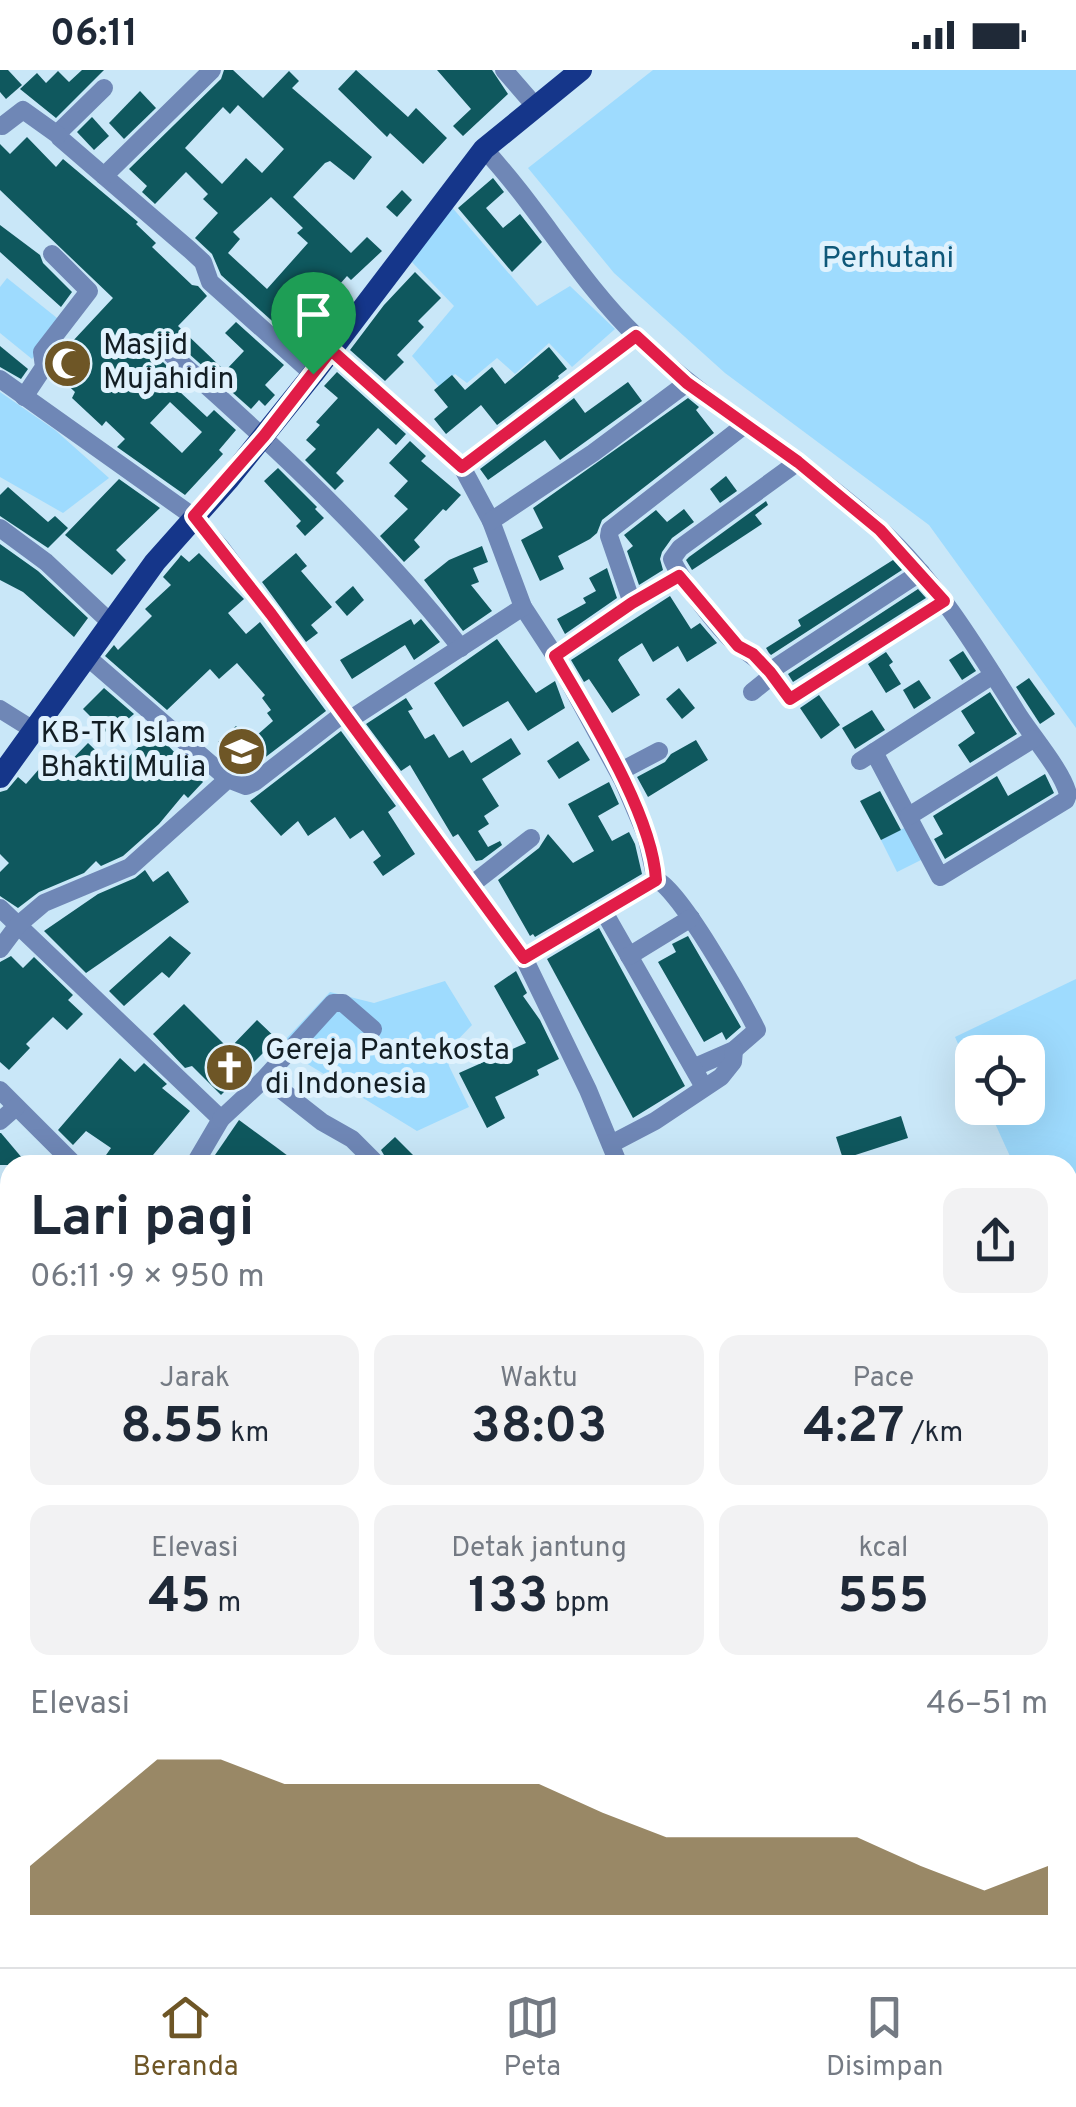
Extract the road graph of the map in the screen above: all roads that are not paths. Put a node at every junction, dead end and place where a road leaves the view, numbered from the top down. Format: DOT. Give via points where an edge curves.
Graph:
graph roads {
  1 [pos="212,70"];
  2 [pos="504,70"];
  3 [pos="581,70"];
  4 [pos="104,88"];
  5 [pos="536,107"];
  6 [pos="2,126"];
  7 [pos="59,133"];
  8 [pos="484,150"];
  9 [pos="104,176"];
  10 [pos="52,254"];
  11 [pos="636,336"];
  12 [pos="331,350"];
  13 [pos="172,354"];
  14 [pos="313,374"];
  15 [pos="0,379"];
  16 [pos="687,383"];
  17 [pos="24,397"];
  18 [pos="746,424"];
  19 [pos="264,436"];
  20 [pos="798,462"];
  21 [pos="462,467"];
  22 [pos="194,516"];
  23 [pos="491,521"];
  24 [pos="0,528"];
  25 [pos="920,572"];
  26 [pos="679,576"];
  27 [pos="944,601"];
  28 [pos="632,603"];
  29 [pos="523,607"];
  30 [pos="110,623"];
  31 [pos="808,647"];
  32 [pos="462,648"];
  33 [pos="86,656"];
  34 [pos="555,656"];
  35 [pos="772,673"];
  36 [pos="828,675"];
  37 [pos="993,675"];
  38 [pos="752,692"];
  39 [pos="0,709"];
  40 [pos="346,716"];
  41 [pos="35,731"];
  42 [pos="1033,738"];
  43 [pos="658,751"];
  44 [pos="619,772"];
  45 [pos="0,777"];
  46 [pos="228,778"];
  47 [pos="909,816"];
  48 [pos="531,838"];
  49 [pos="656,880"];
  50 [pos="471,885"];
  51 [pos="0,908"];
  52 [pos="604,912"];
  53 [pos="691,918"];
  54 [pos="18,925"];
  55 [pos="0,949"];
  56 [pos="629,956"];
  57 [pos="524,958"];
  58 [pos="373,1029"];
  59 [pos="734,1050"];
  60 [pos="695,1067"];
  61 [pos="262,1080"];
  62 [pos="704,1086"];
  63 [pos="0,1090"];
  64 [pos="16,1107"];
  65 [pos="221,1119"];
  66 [pos="0,1122"];
  67 [pos="611,1144"];
  68 [pos="64,1155"];
  69 [pos="204,1155"];
  70 [pos="368,1155"];
  71 [pos="615,1155"];
  1 -- 9 [label="street"];
  2 -- 5 [label="street"];
  3 -- 5 [label="main road"];
  4 -- 7 [label="street"];
  5 -- 8 [label="main road"];
  6 -- 7 [label="street" via="23,110"];
  7 -- 9 [label="street"];
  8 -- 11 [label="street"];
  8 -- 12 [label="main road"];
  9 -- 14 [label="street" via="200,259 210,282"];
  10 -- 17 [label="street" via="89,288 88,295 42,352 44,368"];
  11 -- 16 [label="street"];
  11 -- 21 [label="street"];
  12 -- 14 [label="main road"];
  12 -- 21 [label="street"];
  13 -- 19 [label="street"];
  14 -- 19 [label="main road"];
  15 -- 17 [label="street"];
  16 -- 18 [label="street"];
  16 -- 23 [label="street"];
  17 -- 22 [label="street"];
  18 -- 20 [label="street"];
  18 -- 28 [label="street" via="610,530"];
  19 -- 22 [label="main road"];
  19 -- 32 [label="street"];
  20 -- 25 [label="street"];
  20 -- 26 [label="street" via="674,553"];
  21 -- 23 [label="street"];
  22 -- 30 [label="main road"];
  22 -- 40 [label="street"];
  23 -- 29 [label="street"];
  24 -- 30 [label="street"];
  25 -- 27 [label="street"];
  25 -- 31 [label="street"];
  26 -- 28 [label="street"];
  26 -- 35 [label="street" via="738,646"];
  27 -- 36 [label="street"];
  27 -- 37 [label="street"];
  28 -- 34 [label="street"];
  29 -- 32 [label="street"];
  29 -- 34 [label="street"];
  30 -- 33 [label="main road"];
  31 -- 35 [label="street"];
  31 -- 36 [label="street"];
  32 -- 40 [label="street"];
  33 -- 41 [label="main road"];
  33 -- 46 [label="street"];
  34 -- 44 [label="street"];
  35 -- 36 [label="street" via="790,699"];
  35 -- 38 [label="street"];
  37 -- 42 [label="street"];
  37 -- 47 [label="street" via="867,756"];
  39 -- 41 [label="street"];
  40 -- 46 [label="street" via="255,782 246,786"];
  40 -- 50 [label="street"];
  41 -- 45 [label="main road"];
  42 -- 47 [label="street"];
  42 -- 47 [label="street" via="1068,788 1066,800 940,877"];
  43 -- 44 [label="street"];
  44 -- 49 [label="street" via="646,835"];
  46 -- 54 [label="street" via="130,867 56,896"];
  48 -- 50 [label="street"];
  49 -- 52 [label="street"];
  49 -- 53 [label="street" via="668,884"];
  50 -- 57 [label="street"];
  51 -- 54 [label="street"];
  52 -- 56 [label="street"];
  52 -- 57 [label="street"];
  53 -- 56 [label="street"];
  53 -- 59 [label="street" via="757,1030"];
  54 -- 55 [label="street"];
  54 -- 65 [label="street"];
  56 -- 60 [label="street"];
  57 -- 67 [label="street"];
  58 -- 61 [label="street" via="343,1002 334,1003"];
  59 -- 60 [label="street"];
  59 -- 62 [label="street" via="729,1068"];
  60 -- 62 [label="street"];
  61 -- 65 [label="street"];
  61 -- 70 [label="street"];
  62 -- 67 [label="street"];
  63 -- 64 [label="street"];
  64 -- 66 [label="street"];
  64 -- 68 [label="street"];
  65 -- 69 [label="street"];
  67 -- 71 [label="street"];
}
